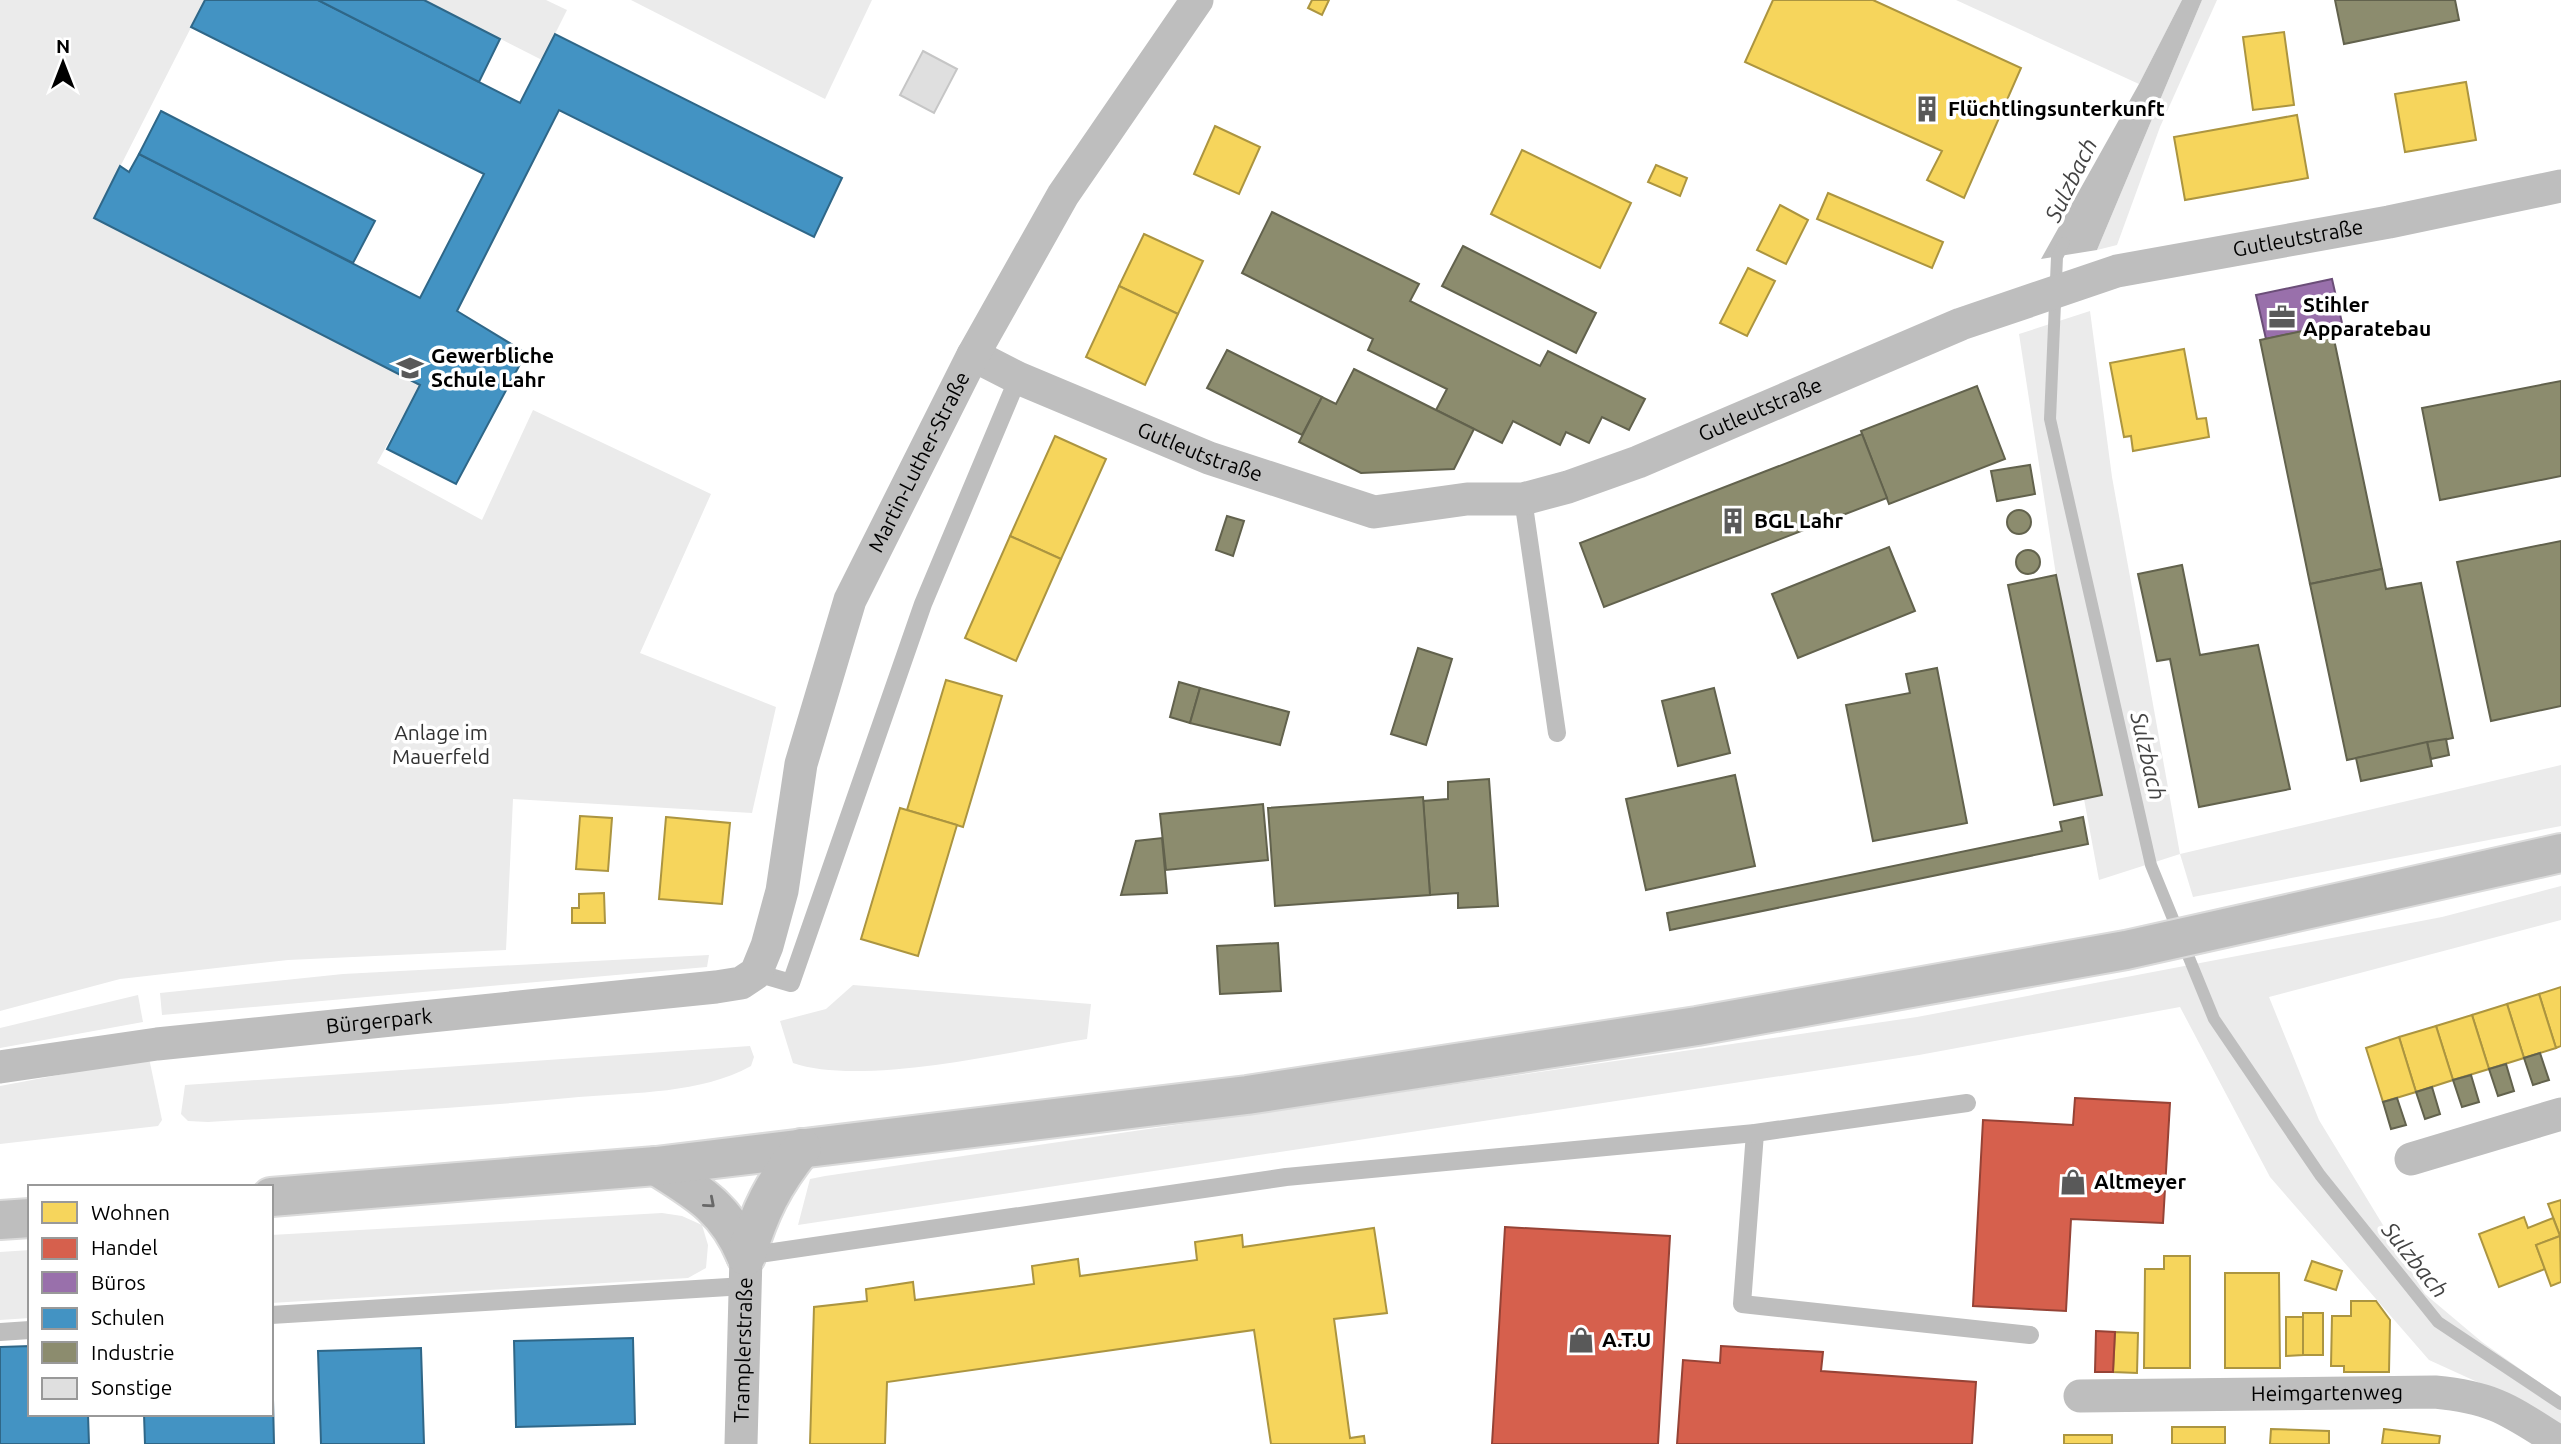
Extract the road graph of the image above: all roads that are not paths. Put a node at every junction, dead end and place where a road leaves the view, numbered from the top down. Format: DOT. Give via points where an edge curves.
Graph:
graph roads {
  1 [pos="1197,0"];
  2 [pos="2561,186"];
  3 [pos="973,355"];
  4 [pos="1018,378"];
  5 [pos="1523,499"];
  6 [pos="1557,733"];
  7 [pos="2561,853"];
  8 [pos="756,973"];
  9 [pos="0,1067"];
  10 [pos="1967,1103"];
  11 [pos="2561,1114"];
  12 [pos="1755,1133"];
  13 [pos="802,1148"];
  14 [pos="2412,1159"];
  15 [pos="656,1166"];
  16 [pos="273,1198"];
  17 [pos="28,1218"];
  18 [pos="0,1220"];
  19 [pos="746,1271"];
  20 [pos="273,1315"];
  21 [pos="28,1331"];
  22 [pos="0,1332"];
  23 [pos="2030,1335"];
  24 [pos="2080,1396"];
  25 [pos="2561,1443"];
  26 [pos="741,1444"];
  1 -- 3 [label="street, Martin-Luther-Straße" via="1063,195"];
  2 -- 5 [label="street, Gutleutstraße" via="2117,271 1961,324 1638,462"];
  3 -- 4 [label="street, Gutleutstraße"];
  3 -- 8 [label="street, Martin-Luther-Straße" via="850,600 801,764 782,891"];
  4 -- 5 [label="street, Gutleutstraße" via="1209,458 1374,512 1467,499"];
  4 -- 8 [label="lane" via="923,604 792,983"];
  5 -- 6 [label="lane"];
  7 -- 13 [label="main road" via="2126,950 1697,1027 1247,1095"];
  8 -- 9 [label="street, Bürgerpark" via="741,983 716,987 171,1043"];
  10 -- 12 [label="lane"];
  11 -- 14 [label="street"];
  12 -- 19 [label="lane" via="1286,1177"];
  12 -- 23 [label="lane" via="1742,1304"];
  13 -- 15 [label="main road"];
  13 -- 19 [label="main road" via="760,1211"];
  15 -- 16 [label="main road"];
  15 -- 19 [label="main road, one-way" via="710,1201 735,1229"];
  17 -- 18 [label="main road"];
  19 -- 20 [label="lane"];
  19 -- 26 [label="street, Tramplerstraße"];
  21 -- 22 [label="lane"];
  24 -- 25 [label="street, Heimgartenweg" via="2435,1392 2499,1404"];
}
